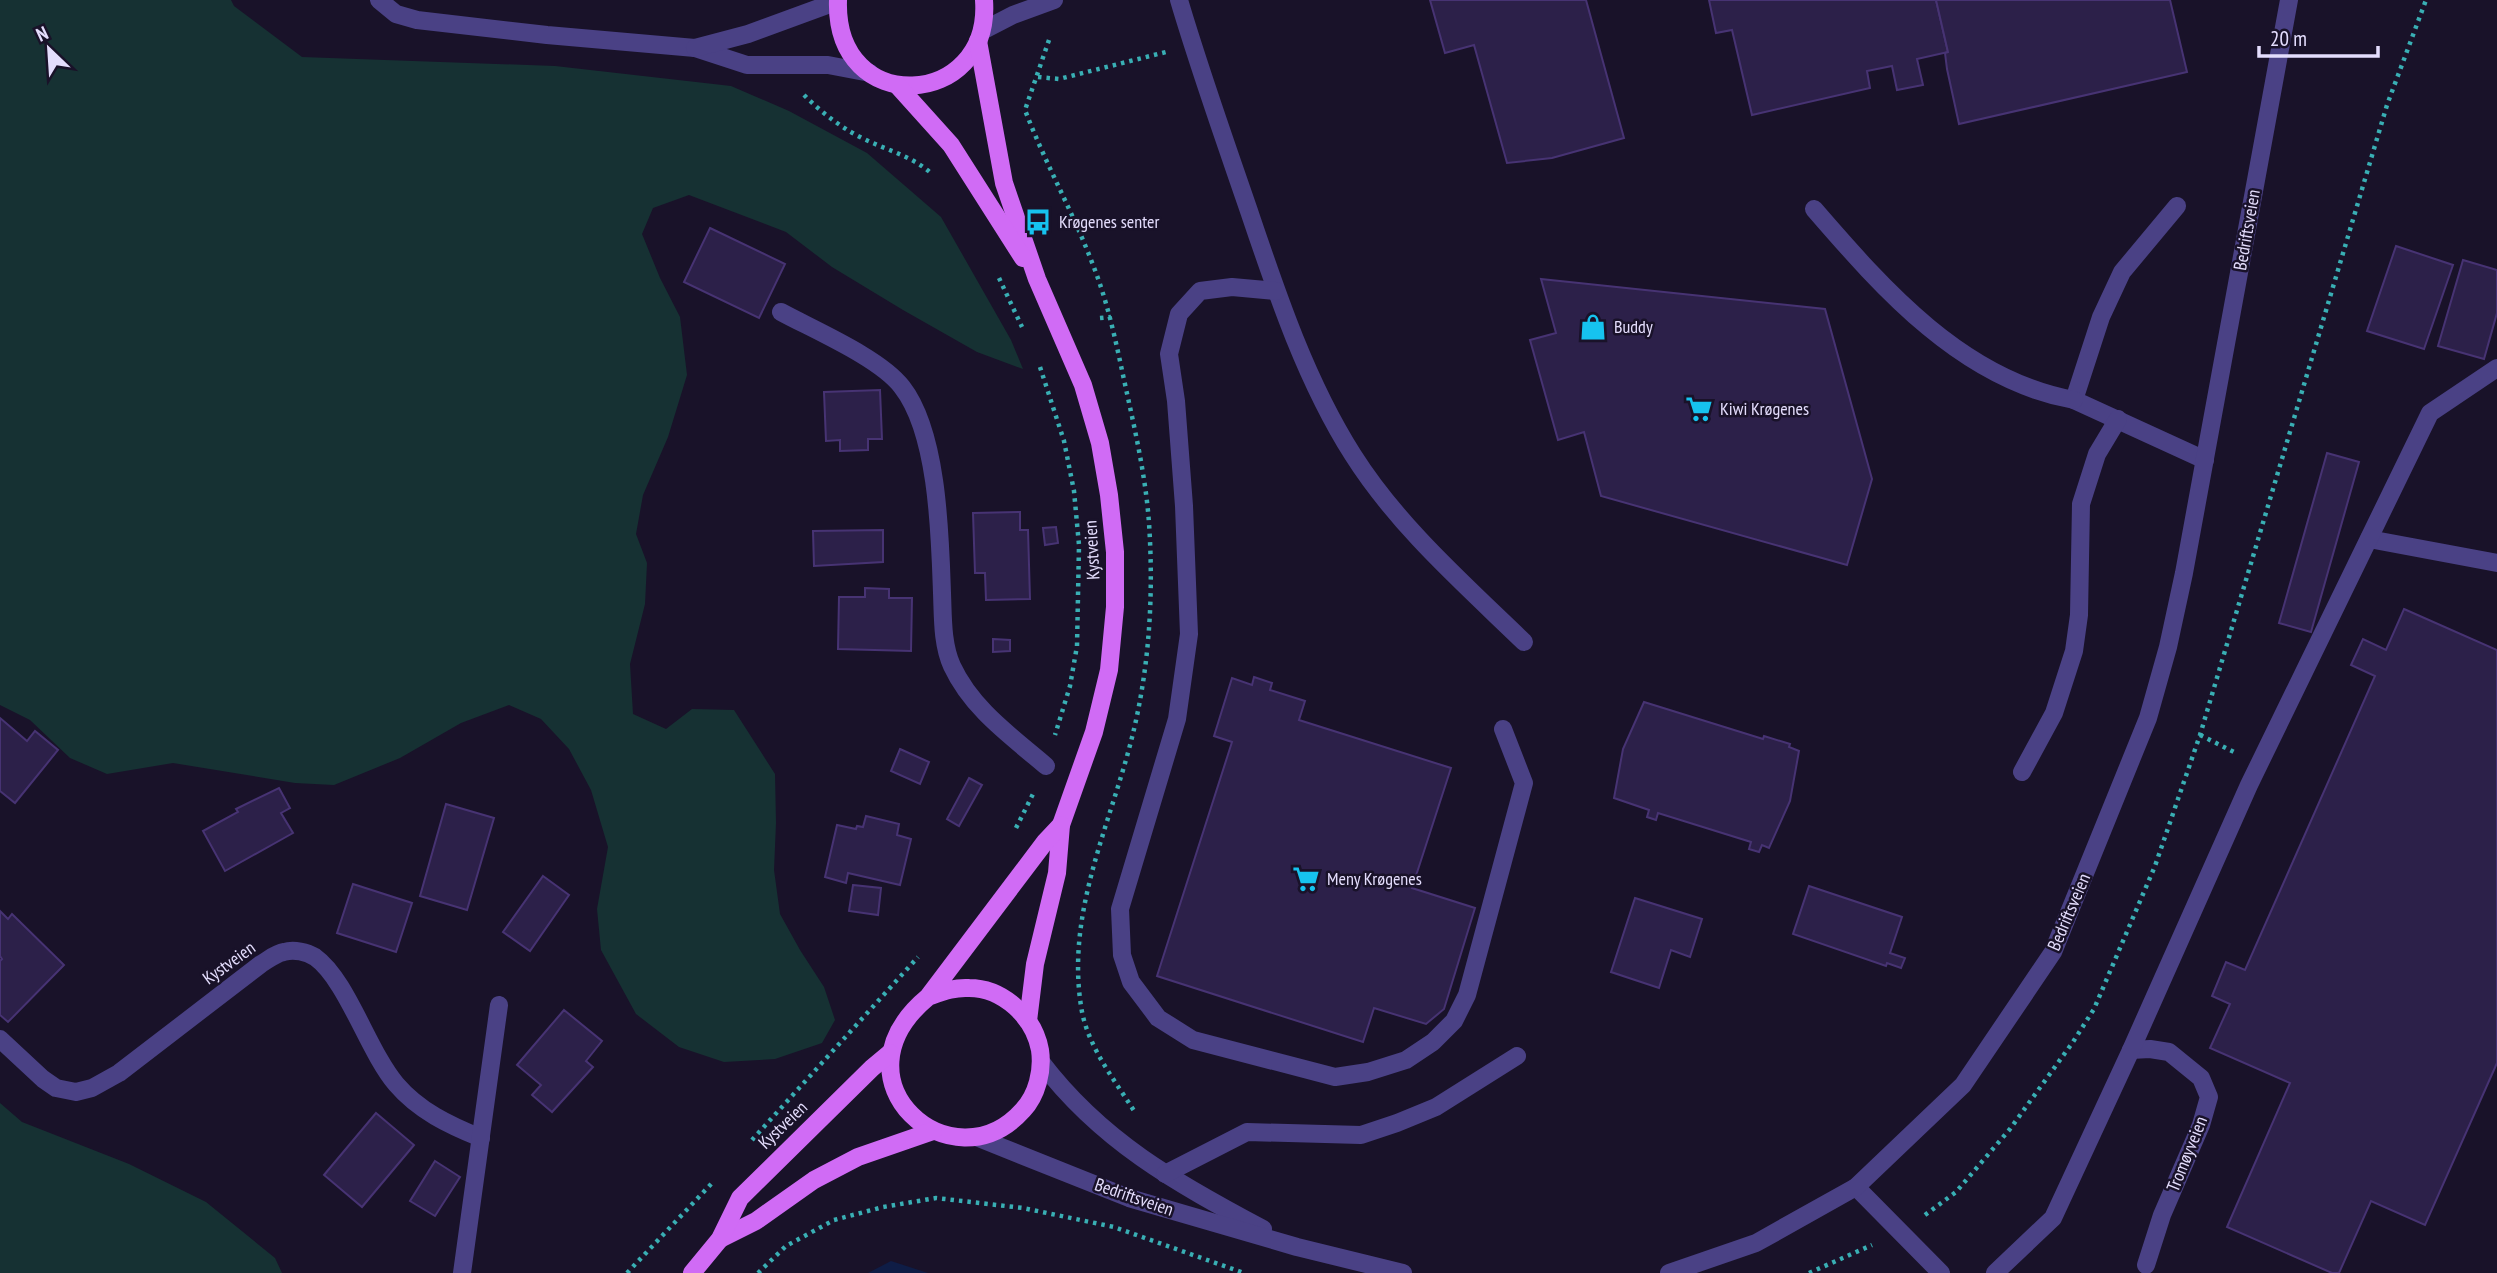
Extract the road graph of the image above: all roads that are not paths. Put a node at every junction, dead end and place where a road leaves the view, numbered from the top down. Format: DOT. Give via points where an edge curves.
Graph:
graph roads {
  1 [pos="379,0"];
  2 [pos="838,0"];
  3 [pos="984,0"];
  4 [pos="1054,0"];
  5 [pos="1179,0"];
  6 [pos="2290,0"];
  7 [pos="980,36"];
  8 [pos="695,48"];
  9 [pos="870,74"];
  10 [pos="897,85"];
  11 [pos="2177,206"];
  12 [pos="1814,209"];
  13 [pos="1037,279"];
  14 [pos="1276,292"];
  15 [pos="781,312"];
  16 [pos="2497,369"];
  17 [pos="2074,400"];
  18 [pos="2118,419"];
  19 [pos="2205,460"];
  20 [pos="2369,539"];
  21 [pos="2497,563"];
  22 [pos="1524,642"];
  23 [pos="1503,729"];
  24 [pos="1046,766"];
  25 [pos="2022,772"];
  26 [pos="1061,825"];
  27 [pos="928,997"];
  28 [pos="499,1005"];
  29 [pos="1028,1021"];
  30 [pos="0,1038"];
  31 [pos="2131,1050"];
  32 [pos="890,1053"];
  33 [pos="1517,1056"];
  34 [pos="1041,1062"];
  35 [pos="933,1131"];
  36 [pos="976,1137"];
  37 [pos="481,1138"];
  38 [pos="1165,1174"];
  39 [pos="1856,1186"];
  40 [pos="720,1239"];
  41 [pos="1297,1247"];
  42 [pos="2146,1265"];
  43 [pos="462,1273"];
  44 [pos="692,1273"];
  45 [pos="1403,1273"];
  46 [pos="1669,1273"];
  47 [pos="1941,1273"];
  48 [pos="1995,1273"];
  1 -- 8 [label="street" via="396,14 417,20"];
  2 -- 8 [label="street" via="748,34"];
  2 -- 9 [label="main road" via="843,42"];
  3 -- 7 [label="main road, Kystveien"];
  4 -- 7 [label="street" via="1013,15"];
  5 -- 14 [label="street"];
  6 -- 19 [label="street, Bedriftsveien"];
  7 -- 10 [label="main road" via="954,71 917,86"];
  7 -- 13 [label="main road, Kystveien" via="1004,183"];
  8 -- 9 [label="street" via="747,65 828,65"];
  9 -- 10 [label="main road"];
  10 -- 13 [label="main road, Kystveien" via="951,145"];
  11 -- 17 [label="street" via="2122,272 2101,317"];
  12 -- 17 [label="street" via="1869,272 1927,327 1983,366 2043,394"];
  13 -- 26 [label="main road, Kystveien" via="1083,385 1100,443 1115,552 1109,670 1094,732"];
  14 -- 22 [label="street" via="1328,412 1353,456 1429,550"];
  14 -- 23 [label="street" via="1232,287 1200,291 1180,314 1169,354 1184,506 1189,634 1177,719 1120,908 1122,955 1131,982 1158,1018 1193,1040 1335,1077 1406,1060 1433,1042 1454,1021 1468,995 1524,783"];
  15 -- 24 [label="street" via="880,366 902,387 920,418 933,477 951,665 974,702"];
  16 -- 20 [label="street" via="2430,413"];
  17 -- 18 [label="street"];
  18 -- 19 [label="street"];
  18 -- 25 [label="street" via="2097,454 2081,504 2074,651 2054,713"];
  19 -- 39 [label="street, Bedriftsveien" via="2168,647 2148,718 2053,952 1963,1085"];
  20 -- 21 [label="street"];
  20 -- 31 [label="street" via="2249,785"];
  26 -- 27 [label="main road, Kystveien"];
  26 -- 29 [label="main road, Kystveien" via="1057,873 1035,964"];
  27 -- 29 [label="main road" via="972,987 1013,1004"];
  27 -- 32 [label="main road" via="897,1031"];
  28 -- 37 [label="street"];
  29 -- 34 [label="main road"];
  30 -- 37 [label="street, Kystveien" via="56,1088 76,1092 92,1088 119,1073 261,964 282,952 298,951 313,956 336,981 395,1083 443,1122"];
  31 -- 42 [label="street, Tromøyveien" via="2169,1052 2201,1078 2209,1097"];
  31 -- 48 [label="street" via="2053,1219"];
  32 -- 35 [label="main road" via="899,1098 917,1121"];
  32 -- 40 [label="main road, Kystveien" via="740,1198"];
  33 -- 38 [label="street" via="1436,1107 1385,1127 1361,1135 1247,1132"];
  34 -- 36 [label="main road" via="1029,1103 1006,1125"];
  34 -- 38 [label="street, Bedriftsveien" via="1089,1118"];
  35 -- 36 [label="main road"];
  35 -- 40 [label="main road, Kystveien" via="858,1157"];
  36 -- 41 [label="street, Bedriftsveien" via="1129,1198"];
  37 -- 43 [label="street"];
  38 -- 41 [label="street, Bedriftsveien"];
  39 -- 46 [label="street, Bedriftsveien" via="1756,1243"];
  39 -- 47 [label="street"];
  40 -- 44 [label="main road, Kystveien"];
  41 -- 45 [label="street, Bedriftsveien"];
}
